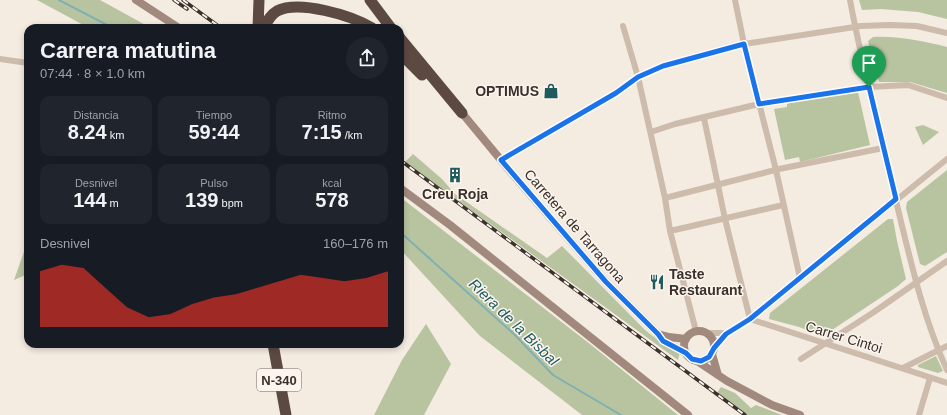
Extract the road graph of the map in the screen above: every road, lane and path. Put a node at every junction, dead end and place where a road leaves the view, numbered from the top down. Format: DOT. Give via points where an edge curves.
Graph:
graph roads {
  1 [pos="136,0"];
  2 [pos="360,0"];
  3 [pos="370,0"];
  4 [pos="735,0"];
  5 [pos="850,0"];
  6 [pos="259,1"];
  7 [pos="379,13"];
  8 [pos="173,24"];
  9 [pos="258,24"];
  10 [pos="266,24"];
  11 [pos="365,24"];
  12 [pos="389,24"];
  13 [pos="623,26"];
  14 [pos="855,27"];
  15 [pos="947,33"];
  16 [pos="404,43"];
  17 [pos="744,44"];
  18 [pos="404,56"];
  19 [pos="0,59"];
  20 [pos="24,62"];
  21 [pos="638,77"];
  22 [pos="869,87"];
  23 [pos="947,98"];
  24 [pos="759,104"];
  25 [pos="462,113"];
  26 [pos="704,118"];
  27 [pos="651,132"];
  28 [pos="883,148"];
  29 [pos="947,159"];
  30 [pos="501,160"];
  31 [pos="776,170"];
  32 [pos="718,184"];
  33 [pos="404,191"];
  34 [pos="665,198"];
  35 [pos="896,199"];
  36 [pos="783,205"];
  37 [pos="725,219"];
  38 [pos="670,231"];
  39 [pos="947,260"];
  40 [pos="800,278"];
  41 [pos="916,283"];
  42 [pos="750,319"];
  43 [pos="696,331"];
  44 [pos="706,333"];
  45 [pos="658,334"];
  46 [pos="726,334"];
  47 [pos="686,339"];
  48 [pos="826,344"];
  49 [pos="947,346"];
  50 [pos="274,348"];
  51 [pos="713,351"];
  52 [pos="938,351"];
  53 [pos="686,353"];
  54 [pos="801,360"];
  55 [pos="697,361"];
  56 [pos="903,368"];
  57 [pos="947,371"];
  58 [pos="718,375"];
  59 [pos="930,378"];
  60 [pos="947,383"];
  61 [pos="286,415"];
  62 [pos="688,415"];
  63 [pos="800,415"];
  64 [pos="918,415"];
  1 -- 8 [label="street"];
  2 -- 7 [label="highway"];
  3 -- 7 [label="highway"];
  4 -- 17 [label="street"];
  5 -- 14 [label="street"];
  6 -- 9 [label="highway"];
  7 -- 12 [label="highway"];
  10 -- 11 [label="highway" via="272,14 278,10 295,5 321,8"];
  13 -- 21 [label="street"];
  14 -- 15 [label="street" via="917,26"];
  14 -- 17 [label="street"];
  14 -- 22 [label="street"];
  16 -- 25 [label="highway"];
  17 -- 21 [label="street" via="663,66"];
  17 -- 24 [label="street"];
  18 -- 25 [label="highway" via="436,91"];
  19 -- 20 [label="street"];
  21 -- 27 [label="street"];
  21 -- 30 [label="street" via="616,93"];
  22 -- 23 [label="street" via="908,86"];
  22 -- 24 [label="street"];
  22 -- 28 [label="street"];
  24 -- 26 [label="street"];
  24 -- 31 [label="street"];
  25 -- 30 [label="street, Carretera de Tarragona"];
  26 -- 27 [label="street"];
  26 -- 32 [label="street"];
  27 -- 34 [label="street"];
  28 -- 31 [label="street"];
  28 -- 35 [label="street"];
  29 -- 35 [label="street"];
  30 -- 45 [label="street, Carretera de Tarragona" via="606,282"];
  31 -- 32 [label="street"];
  31 -- 36 [label="street"];
  32 -- 34 [label="street"];
  32 -- 37 [label="street"];
  33 -- 62 [label="street"];
  34 -- 38 [label="street"];
  35 -- 40 [label="street"];
  35 -- 41 [label="street"];
  36 -- 37 [label="street"];
  36 -- 40 [label="street"];
  37 -- 38 [label="street"];
  37 -- 42 [label="street"];
  38 -- 43 [label="street"];
  39 -- 41 [label="street"];
  40 -- 42 [label="street"];
  41 -- 48 [label="street"];
  41 -- 52 [label="street"];
  42 -- 46 [label="street"];
  42 -- 48 [label="street, Carrer Cintoi"];
  43 -- 44 [label="street"];
  43 -- 47 [label="street"];
  44 -- 46 [label="street"];
  44 -- 51 [label="street" via="712,339"];
  45 -- 47 [label="street"];
  45 -- 53 [label="street, Carretera de Tarragona" via="663,341"];
  46 -- 51 [label="street"];
  47 -- 53 [label="street"];
  48 -- 54 [label="street"];
  48 -- 56 [label="street, Carrer Cintoi"];
  49 -- 52 [label="street"];
  50 -- 61 [label="highway, N-340"];
  51 -- 55 [label="street" via="705,360"];
  51 -- 58 [label="street"];
  52 -- 56 [label="street"];
  52 -- 57 [label="street"];
  53 -- 55 [label="street"];
  55 -- 58 [label="street"];
  56 -- 59 [label="street, Carrer Cintoi"];
  57 -- 59 [label="street" via="940,377"];
  58 -- 63 [label="street" via="772,405"];
  59 -- 60 [label="street, Carrer Cintoi"];
  59 -- 64 [label="street"];
}
